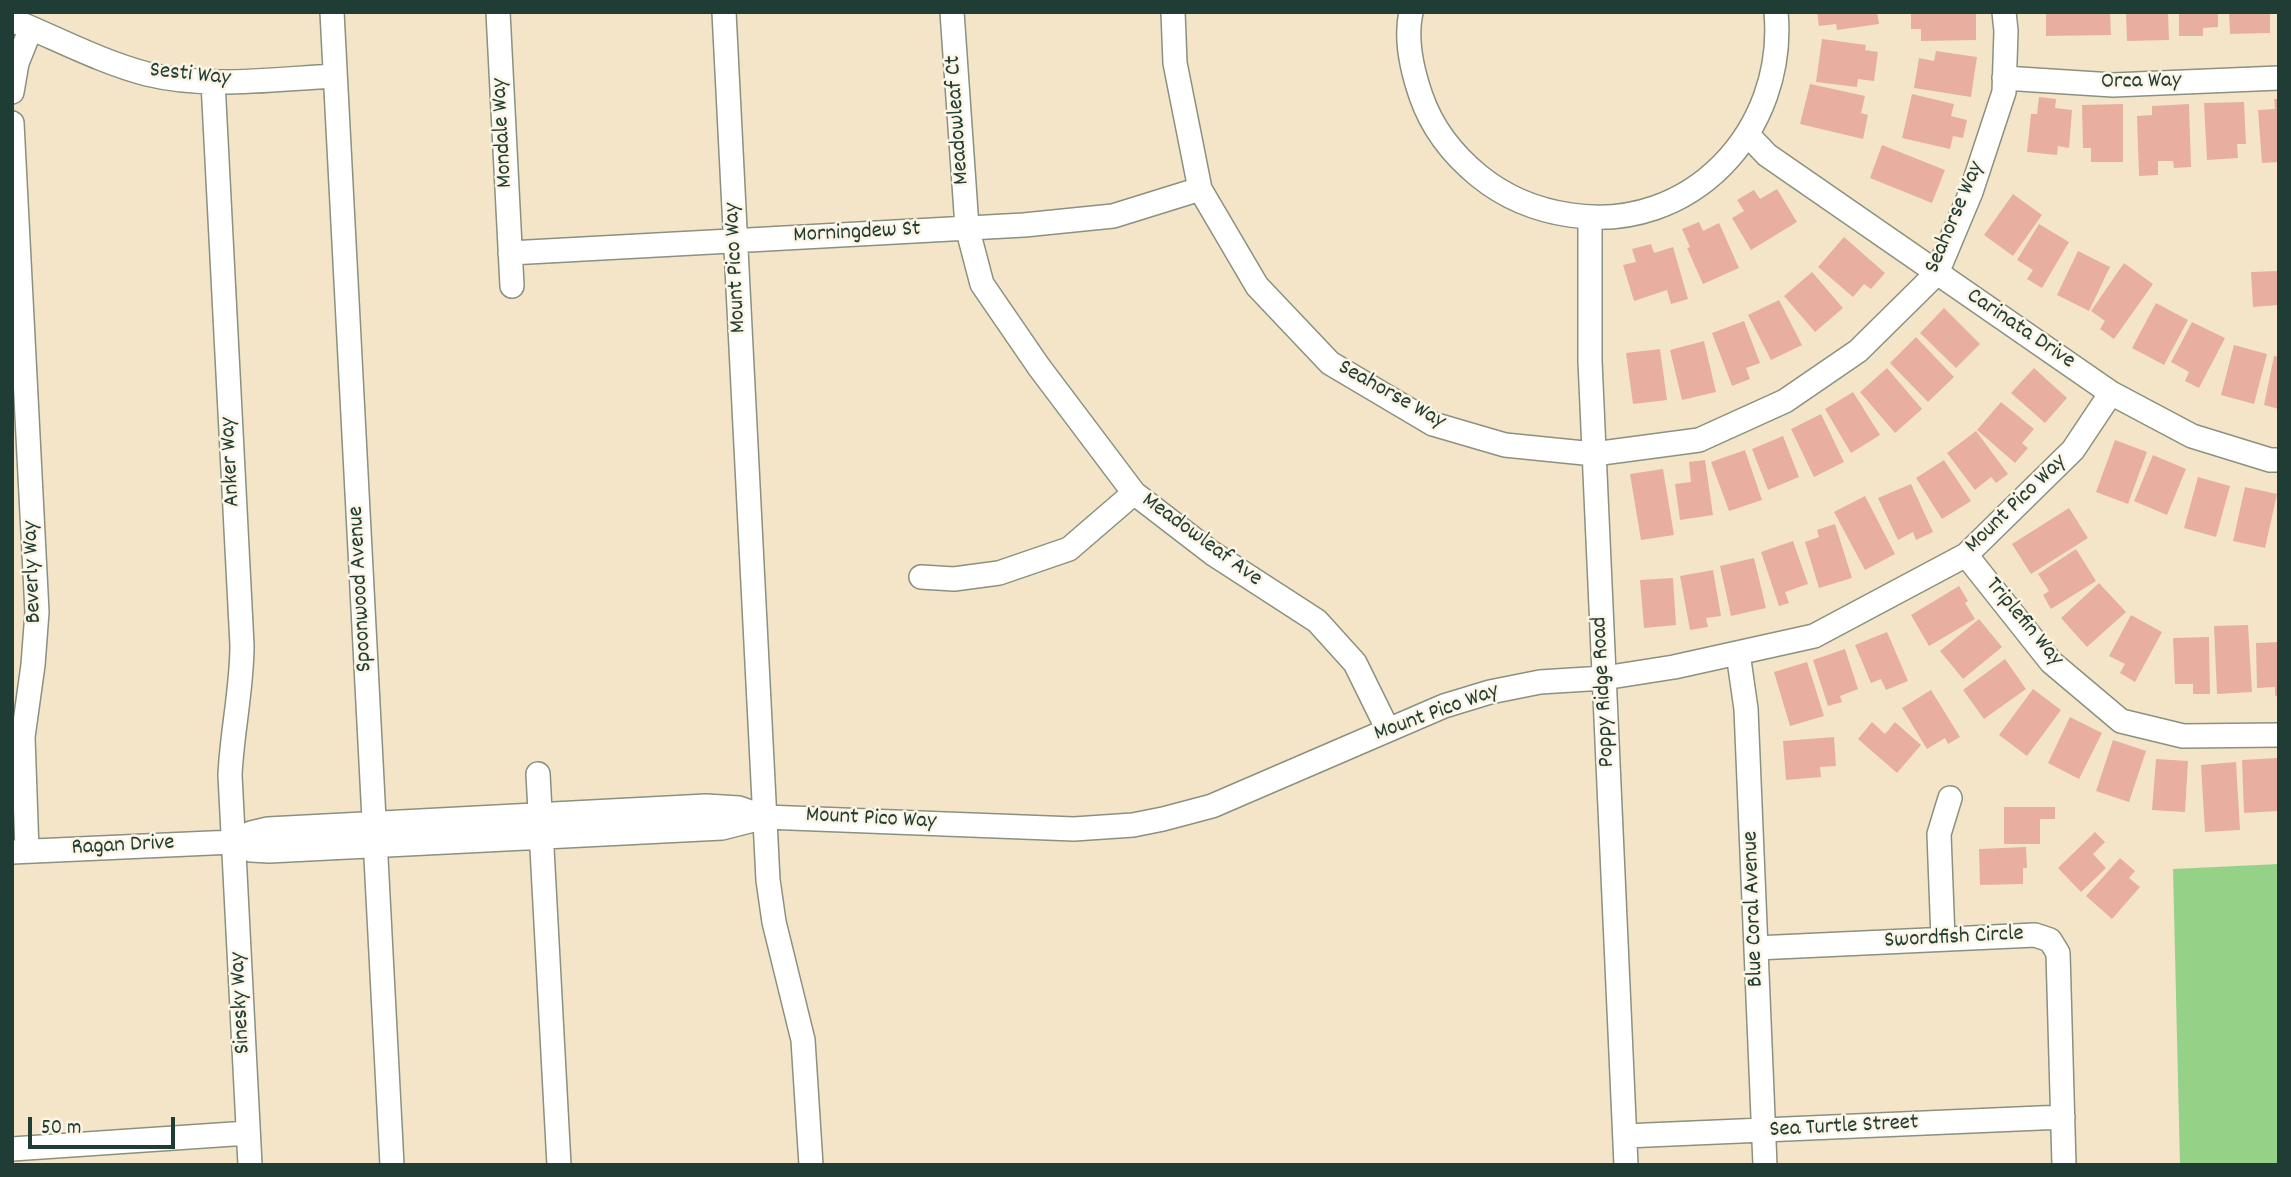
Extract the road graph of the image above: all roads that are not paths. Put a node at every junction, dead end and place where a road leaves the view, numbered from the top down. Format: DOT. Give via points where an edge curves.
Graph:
graph roads {
  1 [pos="332,12"];
  2 [pos="498,12"];
  3 [pos="724,12"];
  4 [pos="952,12"];
  5 [pos="1173,12"];
  6 [pos="1410,12"];
  7 [pos="1776,12"];
  8 [pos="2004,12"];
  9 [pos="22,24"];
  10 [pos="335,76"];
  11 [pos="2004,78"];
  12 [pos="2279,78"];
  13 [pos="213,82"];
  14 [pos="12,92"];
  15 [pos="12,123"];
  16 [pos="1748,135"];
  17 [pos="1200,189"];
  18 [pos="1590,219"];
  19 [pos="967,228"];
  20 [pos="736,240"];
  21 [pos="510,253"];
  22 [pos="1937,273"];
  23 [pos="512,286"];
  24 [pos="2111,393"];
  25 [pos="1594,454"];
  26 [pos="2279,460"];
  27 [pos="1134,493"];
  28 [pos="1966,555"];
  29 [pos="921,577"];
  30 [pos="1738,653"];
  31 [pos="1604,678"];
  32 [pos="1388,730"];
  33 [pos="2279,735"];
  34 [pos="538,774"];
  35 [pos="1950,798"];
  36 [pos="765,817"];
  37 [pos="541,826"];
  38 [pos="375,835"];
  39 [pos="233,842"];
  40 [pos="20,852"];
  41 [pos="1943,939"];
  42 [pos="1756,948"];
  43 [pos="2063,1117"];
  44 [pos="1764,1131"];
  45 [pos="248,1133"];
  46 [pos="1625,1136"];
  47 [pos="12,1149"];
  48 [pos="250,1165"];
  49 [pos="392,1165"];
  50 [pos="559,1165"];
  51 [pos="811,1165"];
  52 [pos="1626,1165"];
  53 [pos="1765,1165"];
  54 [pos="2064,1165"];
  1 -- 10 [label="street, Spoonwood Avenue"];
  2 -- 21 [label="street, Mondale Way"];
  3 -- 20 [label="street, Mount Pico Way"];
  4 -- 19 [label="street, Meadowleaf Ct"];
  5 -- 17 [label="street, Seahorse Way" via="1175,63"];
  6 -- 18 [label="street" via="1412,71 1429,118 1457,159 1496,190 1541,211"];
  7 -- 16 [label="street" via="1771,83"];
  8 -- 11 [label="street, Seahorse Way"];
  9 -- 13 [label="street, Sesti Way" via="147,74"];
  9 -- 14 [label="street"];
  10 -- 13 [label="street, Sesti Way"];
  10 -- 38 [label="street, Spoonwood Avenue"];
  11 -- 12 [label="street, Orca Way" via="2113,85"];
  11 -- 22 [label="street, Seahorse Way" via="2004,92 1971,192"];
  13 -- 39 [label="street, Anker Way" via="242,645 230,764"];
  15 -- 40 [label="street, Beverly Way" via="36,586 36,638 23,737"];
  16 -- 18 [label="street" via="1714,173 1672,201 1624,216"];
  16 -- 22 [label="street, Carinata Drive" via="1768,156"];
  17 -- 19 [label="street, Morningdew St" via="1113,216"];
  17 -- 25 [label="street, Seahorse Way" via="1257,286 1331,363 1433,424 1505,445"];
  18 -- 25 [label="street, Poppy Ridge Road"];
  19 -- 20 [label="street, Morningdew St"];
  19 -- 27 [label="street, Meadowleaf Ave" via="982,284"];
  20 -- 21 [label="street, Morningdew St"];
  20 -- 36 [label="street, Mount Pico Way"];
  21 -- 23 [label="street, Mondale Way"];
  22 -- 24 [label="street, Carinata Drive"];
  22 -- 25 [label="street, Seahorse Way" via="1858,351 1784,401 1699,440"];
  24 -- 26 [label="street, Carinata Drive" via="2192,436"];
  24 -- 28 [label="street, Mount Pico Way" via="2073,450"];
  25 -- 31 [label="street, Poppy Ridge Road"];
  27 -- 29 [label="street" via="1069,549 999,573 954,579"];
  27 -- 32 [label="street, Meadowleaf Ave" via="1212,553 1317,621 1355,663"];
  28 -- 30 [label="street, Mount Pico Way" via="1814,636"];
  28 -- 33 [label="street, Triplefin Way" via="2051,662 2121,722 2183,736"];
  30 -- 31 [label="street, Mount Pico Way"];
  30 -- 42 [label="street, Blue Coral Avenue" via="1746,709"];
  31 -- 32 [label="street, Mount Pico Way" via="1540,682 1490,692"];
  31 -- 46 [label="street, Poppy Ridge Road"];
  32 -- 36 [label="street, Mount Pico Way" via="1212,806 1133,825 1074,829"];
  34 -- 37 [label="street"];
  35 -- 41 [label="street" via="1939,834"];
  36 -- 37 [label="street, Mount Pico Way" via="722,828"];
  36 -- 51 [label="street, Mount Pico Way" via="774,922 803,1040"];
  37 -- 38 [label="street, Mount Pico Way"];
  37 -- 50 [label="street"];
  38 -- 39 [label="street, Ragan Drive" via="260,830"];
  38 -- 49 [label="street, Spoonwood Avenue"];
  39 -- 40 [label="street, Ragan Drive"];
  39 -- 45 [label="street, Sinesky Way"];
  41 -- 42 [label="street, Swordfish Circle"];
  41 -- 43 [label="street, Swordfish Circle" via="2035,935 2050,940 2058,953"];
  42 -- 44 [label="street, Blue Coral Avenue"];
  43 -- 44 [label="street, Sea Turtle Street"];
  43 -- 54 [label="street, Swordfish Circle"];
  44 -- 46 [label="street, Sea Turtle Street"];
  44 -- 53 [label="street, Blue Coral Avenue"];
  45 -- 47 [label="street"];
  45 -- 48 [label="street, Sinesky Way"];
  46 -- 52 [label="street, Poppy Ridge Road"];
}
